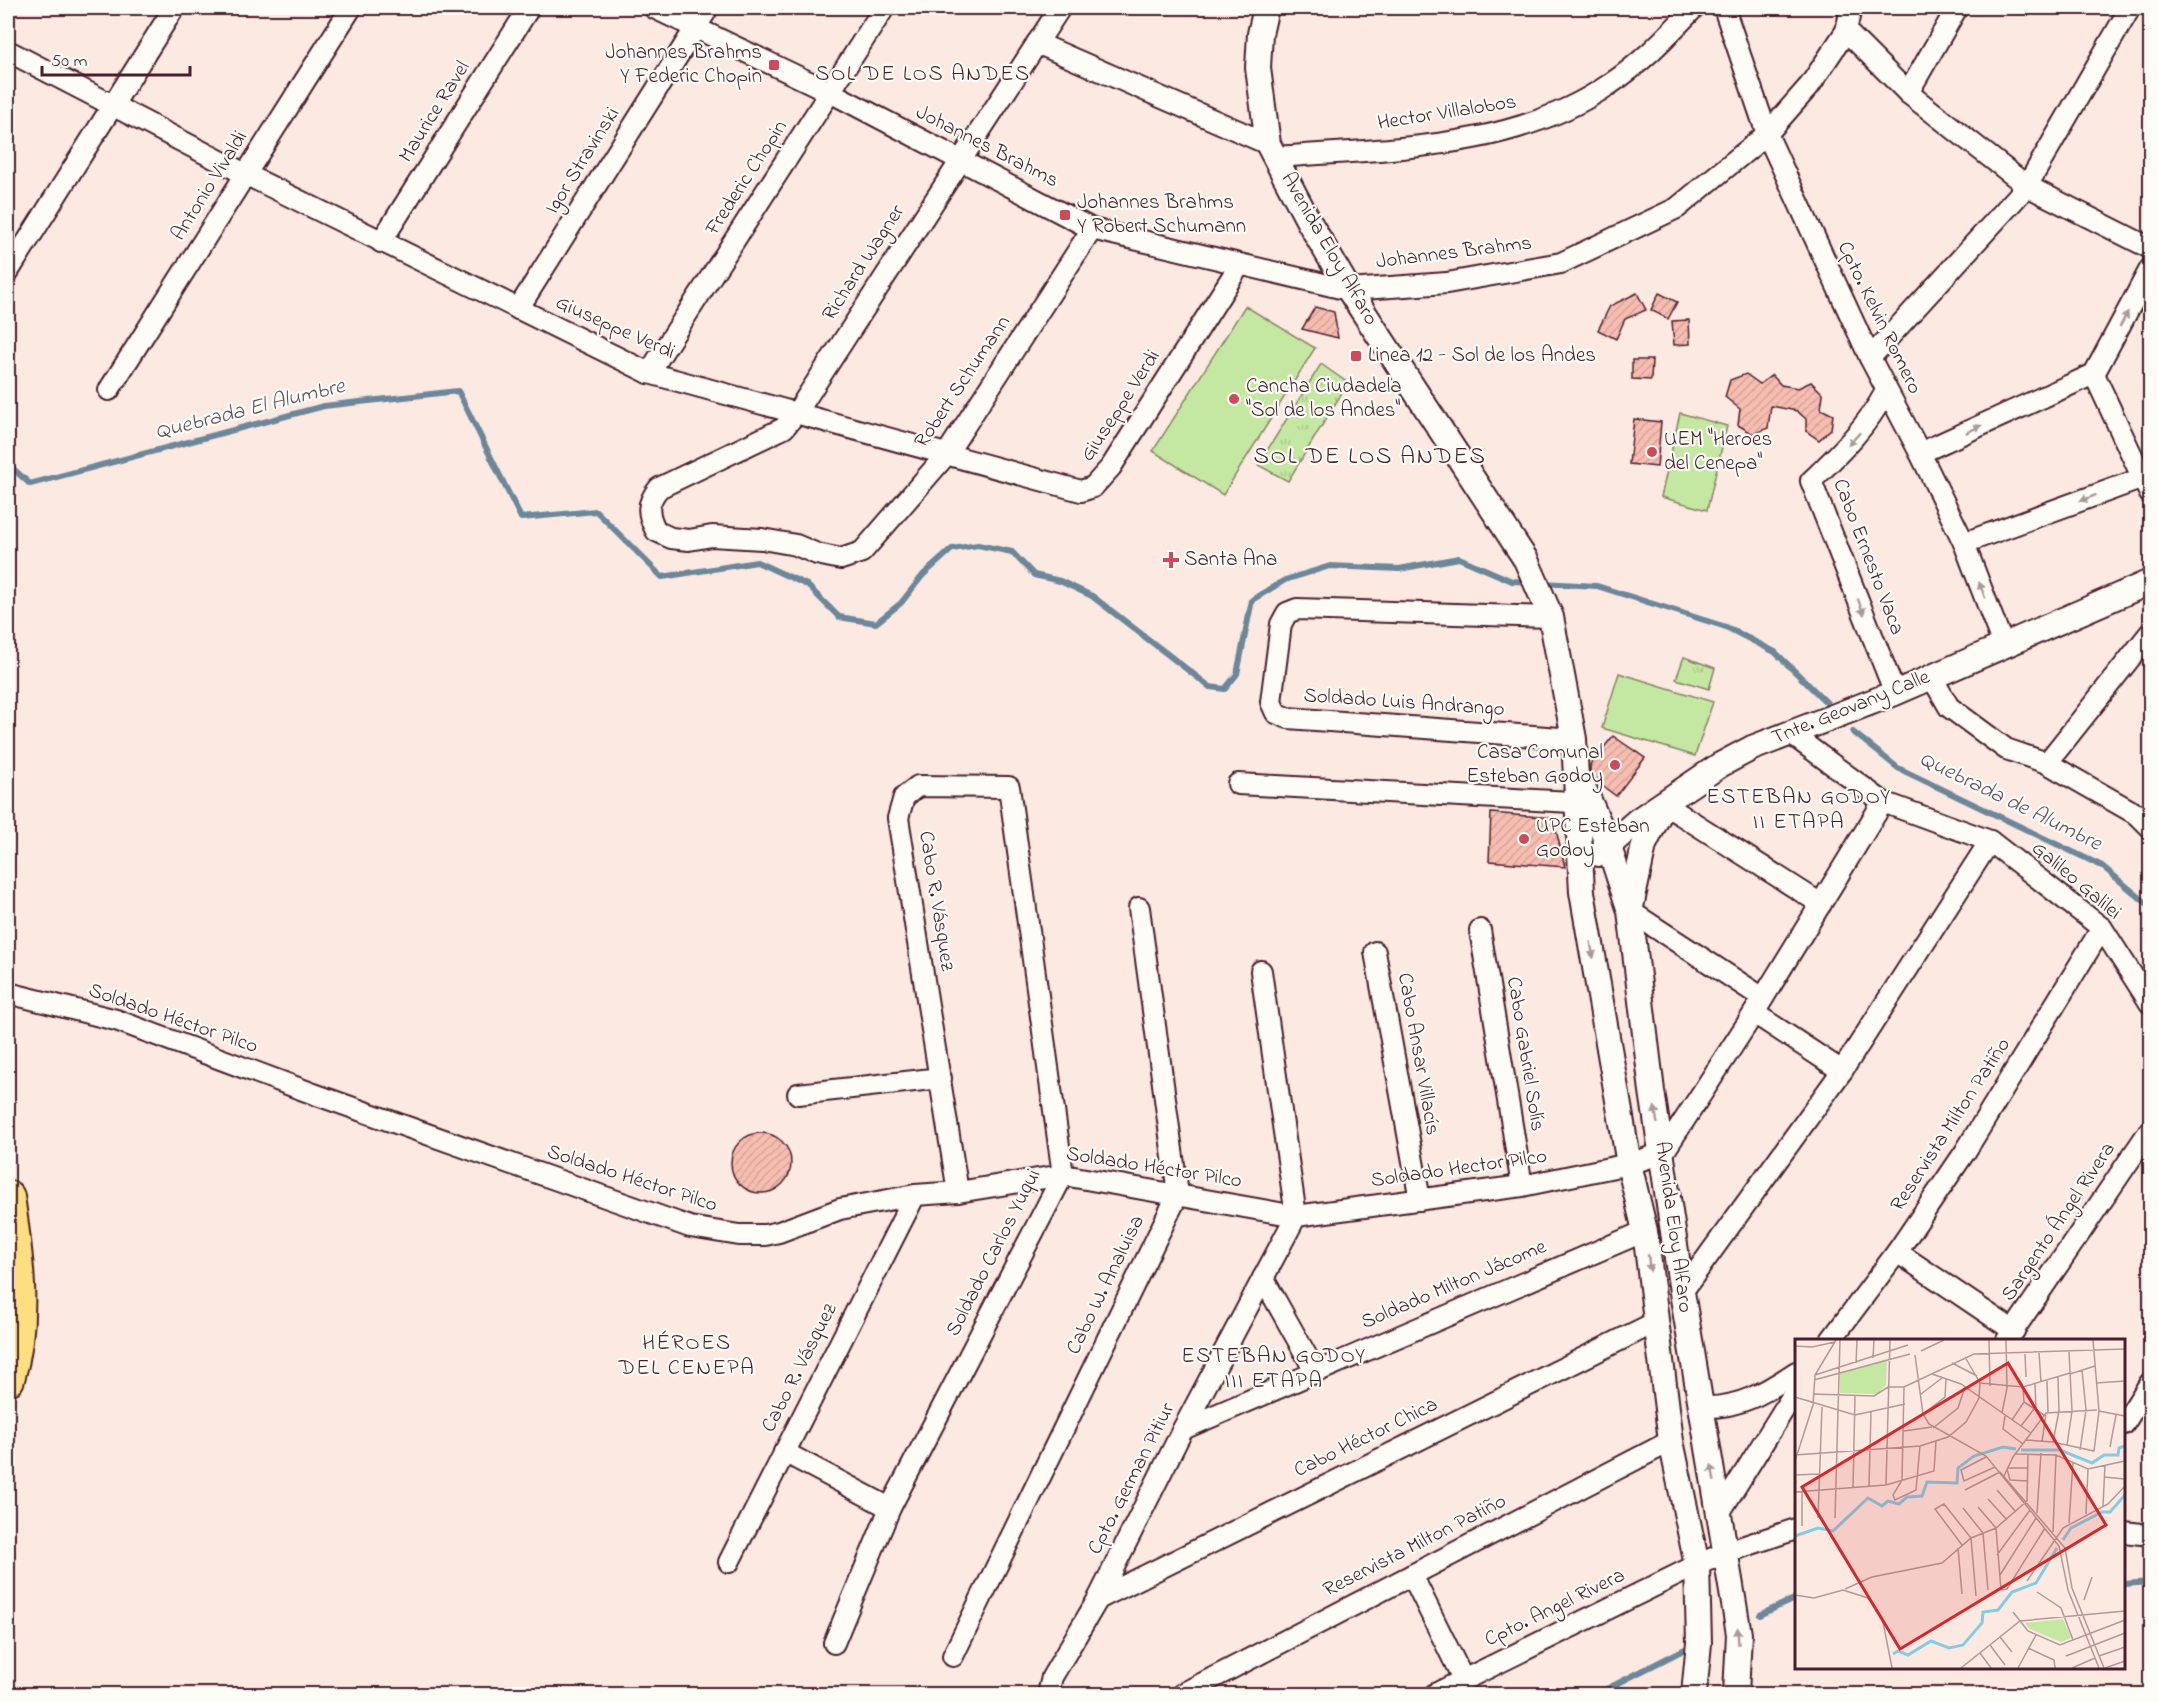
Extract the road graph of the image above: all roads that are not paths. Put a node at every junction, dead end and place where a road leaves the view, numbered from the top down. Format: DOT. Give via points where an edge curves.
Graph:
graph roads {
  1 [pos="174,8"];
  2 [pos="351,8"];
  3 [pos="529,8"];
  4 [pos="654,8"];
  5 [pos="708,8"];
  6 [pos="884,8"];
  7 [pos="1059,8"];
  8 [pos="1266,8"];
  9 [pos="1694,8"];
  10 [pos="1724,8"];
  11 [pos="1851,8"];
  12 [pos="1957,8"];
  13 [pos="2130,8"];
  14 [pos="696,27"];
  15 [pos="1846,31"];
  16 [pos="1037,43"];
  17 [pos="8,51"];
  18 [pos="830,92"];
  19 [pos="1908,93"];
  20 [pos="112,105"];
  21 [pos="1767,134"];
  22 [pos="1272,150"];
  23 [pos="959,160"];
  24 [pos="245,174"];
  25 [pos="2027,186"];
  26 [pos="1092,229"];
  27 [pos="381,242"];
  28 [pos="2151,248"];
  29 [pos="1239,266"];
  30 [pos="2151,269"];
  31 [pos="8,272"];
  32 [pos="1349,290"];
  33 [pos="518,309"];
  34 [pos="1870,358"];
  35 [pos="649,373"];
  36 [pos="2094,374"];
  37 [pos="109,390"];
  38 [pos="1886,391"];
  39 [pos="798,412"];
  40 [pos="1920,453"];
  41 [pos="946,455"];
  42 [pos="2148,488"];
  43 [pos="1964,543"];
  44 [pos="862,552"];
  45 [pos="2151,582"];
  46 [pos="1548,609"];
  47 [pos="2151,633"];
  48 [pos="2003,645"];
  49 [pos="1931,676"];
  50 [pos="1895,693"];
  51 [pos="1791,734"];
  52 [pos="1574,739"];
  53 [pos="2047,763"];
  54 [pos="1238,784"];
  55 [pos="904,797"];
  56 [pos="1883,801"];
  57 [pos="1583,803"];
  58 [pos="1664,804"];
  59 [pos="2146,815"];
  60 [pos="1990,841"];
  61 [pos="1608,844"];
  62 [pos="1582,892"];
  63 [pos="1821,904"];
  64 [pos="1139,908"];
  65 [pos="1630,911"];
  66 [pos="2102,928"];
  67 [pos="1480,930"];
  68 [pos="1375,951"];
  69 [pos="1261,971"];
  70 [pos="8,993"];
  71 [pos="2151,1002"];
  72 [pos="1758,1006"];
  73 [pos="1842,1071"];
  74 [pos="941,1078"];
  75 [pos="798,1094"];
  76 [pos="2151,1130"];
  77 [pos="1663,1153"];
  78 [pos="1629,1164"];
  79 [pos="1063,1175"];
  80 [pos="1522,1186"];
  81 [pos="958,1192"];
  82 [pos="1178,1194"];
  83 [pos="915,1195"];
  84 [pos="8,1197"];
  85 [pos="1420,1200"];
  86 [pos="1296,1215"];
  87 [pos="1645,1231"];
  88 [pos="1897,1252"];
  89 [pos="1263,1278"];
  90 [pos="1682,1292"];
  91 [pos="1656,1322"];
  92 [pos="2010,1336"];
  93 [pos="1832,1339"];
  94 [pos="1315,1371"];
  95 [pos="1795,1373"];
  96 [pos="8,1379"];
  97 [pos="2151,1383"];
  98 [pos="1795,1393"];
  99 [pos="1701,1407"];
  100 [pos="2125,1422"];
  101 [pos="1184,1429"];
  102 [pos="1671,1441"];
  103 [pos="784,1452"];
  104 [pos="890,1508"];
  105 [pos="1720,1512"];
  106 [pos="1795,1530"];
  107 [pos="2125,1533"];
  108 [pos="2151,1535"];
  109 [pos="1727,1552"];
  110 [pos="729,1562"];
  111 [pos="1697,1565"];
  112 [pos="1412,1575"];
  113 [pos="1098,1599"];
  114 [pos="834,1643"];
  115 [pos="953,1656"];
  116 [pos="1464,1681"];
  117 [pos="1048,1695"];
  118 [pos="1182,1695"];
  119 [pos="1435,1695"];
  120 [pos="1694,1695"];
  121 [pos="1736,1695"];
  1 -- 20 [label="street"];
  2 -- 24 [label="street, Antonio Vivaldi"];
  3 -- 27 [label="street, Maurice Ravel"];
  4 -- 14 [label="street, Johannes Brahms"];
  5 -- 14 [label="street, Igor Stravinski"];
  6 -- 18 [label="street, Frederic Chopin"];
  7 -- 16 [label="street, Richard Wagner"];
  8 -- 22 [label="street, Avenida Eloy Alfaro" via="1258,68"];
  9 -- 22 [label="street, Hector Villalobos" via="1611,84 1560,113 1531,124 1475,138"];
  10 -- 21 [label="street, Cpto. Kelvin Romero"];
  11 -- 15 [label="street, Johannes Brahms"];
  12 -- 19 [label="street"];
  13 -- 25 [label="street"];
  14 -- 18 [label="street, Johannes Brahms"];
  14 -- 33 [label="street, Igor Stravinski"];
  15 -- 19 [label="street"];
  15 -- 21 [label="street, Johannes Brahms" via="1810,85"];
  16 -- 22 [label="street"];
  16 -- 23 [label="street, Richard Wagner"];
  17 -- 20 [label="street, Giuseppe Verdi"];
  18 -- 23 [label="street, Johannes Brahms"];
  18 -- 35 [label="street, Frederic Chopin"];
  19 -- 25 [label="street"];
  20 -- 24 [label="street, Giuseppe Verdi"];
  20 -- 31 [label="street"];
  21 -- 32 [label="street, Johannes Brahms" via="1677,208 1561,262 1447,283"];
  21 -- 34 [label="street, Cpto. Kelvin Romero"];
  22 -- 32 [label="street, Avenida Eloy Alfaro"];
  23 -- 26 [label="street, Johannes Brahms"];
  23 -- 39 [label="street, Richard Wagner"];
  24 -- 27 [label="street, Giuseppe Verdi"];
  24 -- 37 [label="street, Antonio Vivaldi"];
  25 -- 28 [label="street"];
  25 -- 34 [label="street"];
  26 -- 29 [label="street, Johannes Brahms"];
  26 -- 41 [label="street, Robert Schumann"];
  27 -- 33 [label="street, Giuseppe Verdi"];
  29 -- 32 [label="street, Johannes Brahms"];
  29 -- 41 [label="street, Giuseppe Verdi" via="1111,467 1093,487 1081,491"];
  36 -- 30 [label="street, one-way"];
  32 -- 46 [label="street, Avenida Eloy Alfaro" via="1526,560"];
  33 -- 35 [label="street, Giuseppe Verdi"];
  34 -- 38 [label="street, Cpto. Kelvin Romero"];
  35 -- 39 [label="street, Giuseppe Verdi"];
  40 -- 36 [label="street, one-way"];
  36 -- 42 [label="street"];
  38 -- 40 [label="street, Cpto. Kelvin Romero"];
  38 -- 50 [label="street, Cabo Ernesto Vaca, one-way" via="1857,436 1811,481"];
  39 -- 41 [label="street, Giuseppe Verdi"];
  39 -- 44 [label="street, Richard Wagner" via="784,428 659,488 650,499 647,513 656,531 671,538 762,539 841,559"];
  40 -- 43 [label="street, Cpto. Kelvin Romero"];
  41 -- 44 [label="street, Robert Schumann"];
  42 -- 43 [label="street, one-way"];
  48 -- 43 [label="street, Cpto. Kelvin Romero, one-way"];
  45 -- 48 [label="street, Tnte. Geovany Calle"];
  46 -- 52 [label="street, Avenida Eloy Alfaro"];
  46 -- 52 [label="street, Soldado Luis Andrango" via="1296,609 1287,613 1281,624 1271,702 1276,713 1288,718"];
  47 -- 53 [label="street"];
  48 -- 49 [label="street, Tnte. Geovany Calle"];
  49 -- 50 [label="street, Tnte. Geovany Calle"];
  49 -- 53 [label="street" via="1949,707 2006,749"];
  50 -- 51 [label="street, Tnte. Geovany Calle"];
  51 -- 56 [label="street, Galileo Galilei"];
  51 -- 58 [label="street, Tnte. Geovany Calle" via="1720,765"];
  52 -- 57 [label="street, Avenida Eloy Alfaro"];
  53 -- 59 [label="street"];
  54 -- 57 [label="street"];
  55 -- 74 [label="street, Cabo R. Vásquez" via="898,818"];
  55 -- 79 [label="street, Soldado Carlos Yuqui" via="918,786 1009,787"];
  56 -- 60 [label="street, Galileo Galilei"];
  56 -- 63 [label="street"];
  57 -- 61 [label="street, Avenida Eloy Alfaro"];
  57 -- 62 [label="street, Avenida Eloy Alfaro"];
  58 -- 61 [label="street"];
  58 -- 63 [label="street"];
  58 -- 65 [label="street, Tnte. Geovany Calle" via="1644,844"];
  60 -- 66 [label="street, Galileo Galilei"];
  60 -- 73 [label="street"];
  61 -- 62 [label="street" via="1596,857"];
  61 -- 65 [label="street, Avenida Eloy Alfaro"];
  62 -- 78 [label="street, Avenida Eloy Alfaro, one-way"];
  63 -- 72 [label="street"];
  64 -- 82 [label="street"];
  65 -- 72 [label="street"];
  77 -- 65 [label="street, Avenida Eloy Alfaro, one-way"];
  66 -- 71 [label="street, Galileo Galilei"];
  66 -- 88 [label="street, Reservista Milton Patiño" via="1965,1152"];
  67 -- 80 [label="street, Cabo Gabriel Solís"];
  68 -- 85 [label="street, Cabo Ansar Villacís"];
  69 -- 86 [label="street"];
  70 -- 83 [label="street, Soldado Héctor Pilco" via="116,1020 690,1227 765,1235 840,1209"];
  72 -- 73 [label="street"];
  72 -- 77 [label="street"];
  73 -- 90 [label="street"];
  74 -- 75 [label="street"];
  74 -- 81 [label="street, Cabo R. Vásquez"];
  76 -- 92 [label="street, Sargento Ángel Rivera"];
  77 -- 78 [label="street, Soldado Hector Pilco"];
  77 -- 90 [label="street, Avenida Eloy Alfaro"];
  78 -- 80 [label="street, Soldado Hector Pilco"];
  78 -- 87 [label="street, Avenida Eloy Alfaro"];
  79 -- 81 [label="street, Soldado Héctor Pilco"];
  79 -- 82 [label="street, Soldado Héctor Pilco"];
  79 -- 104 [label="street, Soldado Carlos Yuqui"];
  80 -- 85 [label="street, Soldado Hector Pilco"];
  81 -- 83 [label="street, Soldado Héctor Pilco"];
  82 -- 86 [label="street, Soldado Héctor Pilco"];
  82 -- 115 [label="street, Cabo W. Analuisa"];
  83 -- 103 [label="street, Cabo R. Vásquez"];
  84 -- 96 [label="highway" via="19,1294"];
  85 -- 86 [label="street, Soldado Hector Pilco"];
  86 -- 89 [label="street, Cpto. German Pitiur"];
  87 -- 91 [label="street, Avenida Eloy Alfaro, one-way"];
  87 -- 94 [label="street, Soldado Milton Jácome"];
  88 -- 92 [label="street"];
  88 -- 93 [label="street, Reservista Milton Patiño"];
  89 -- 94 [label="street"];
  89 -- 101 [label="street, Cpto. German Pitiur"];
  90 -- 99 [label="street, Avenida Eloy Alfaro"];
  91 -- 102 [label="street, Avenida Eloy Alfaro"];
  91 -- 113 [label="street, Cabo Héctor Chica"];
  94 -- 101 [label="street, Soldado Milton Jácome"];
  95 -- 99 [label="street" via="1749,1401 1722,1408"];
  97 -- 100 [label="street"];
  98 -- 105 [label="street"];
  105 -- 99 [label="street, Avenida Eloy Alfaro, one-way"];
  101 -- 113 [label="street, Cpto. German Pitiur"];
  102 -- 111 [label="street, Avenida Eloy Alfaro"];
  102 -- 112 [label="street, Reservista Milton Patiño"];
  103 -- 104 [label="street"];
  103 -- 110 [label="street, Cabo R. Vásquez"];
  104 -- 114 [label="street, Soldado Carlos Yuqui"];
  105 -- 109 [label="street, Avenida Eloy Alfaro"];
  106 -- 109 [label="street, Cpto. Angel Rivera"];
  107 -- 108 [label="street"];
  109 -- 111 [label="street, Cpto. Angel Rivera"];
  121 -- 109 [label="street, Avenida Eloy Alfaro, one-way" via="1739,1635"];
  111 -- 116 [label="street, Cpto. Angel Rivera"];
  111 -- 120 [label="street, Avenida Eloy Alfaro" via="1700,1643"];
  112 -- 116 [label="street"];
  112 -- 118 [label="street, Reservista Milton Patiño"];
  113 -- 117 [label="street, Cpto. German Pitiur" via="1052,1677"];
  116 -- 119 [label="street, Cpto. Angel Rivera"];
}
